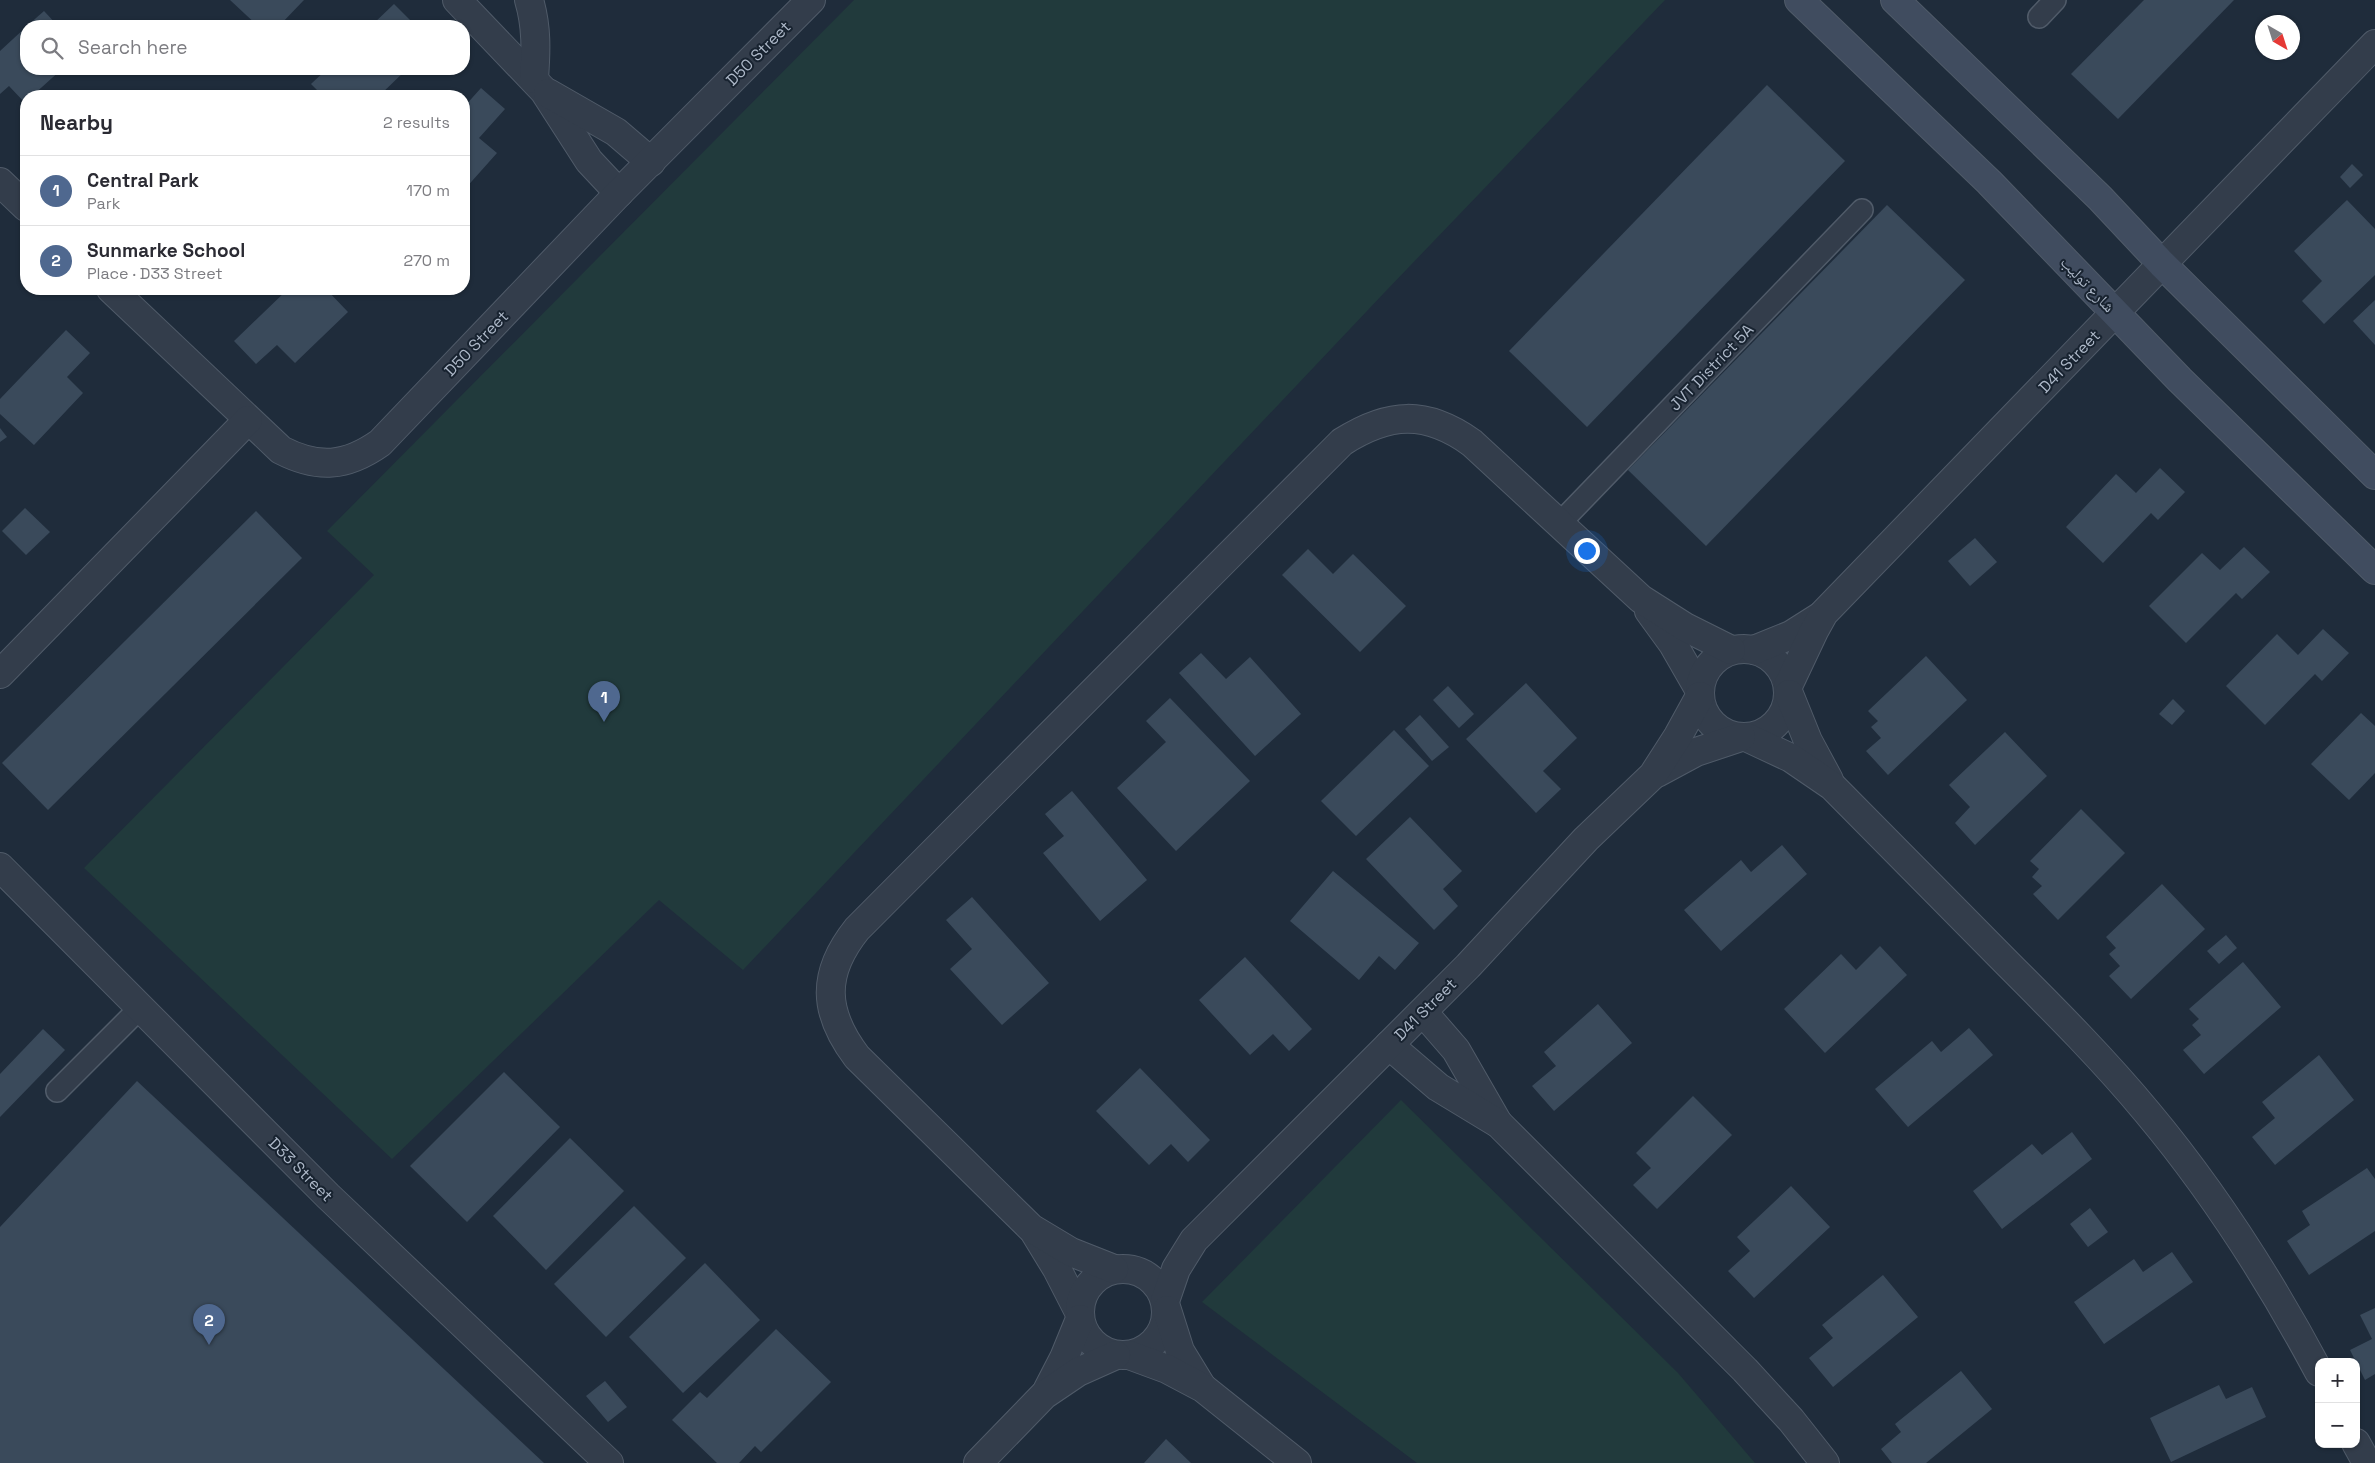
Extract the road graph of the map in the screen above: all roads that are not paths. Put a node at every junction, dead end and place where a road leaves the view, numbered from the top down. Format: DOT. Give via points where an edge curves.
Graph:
graph roads {
  1 [pos="457,0"];
  2 [pos="529,0"];
  3 [pos="811,0"];
  4 [pos="1799,0"];
  5 [pos="1895,0"];
  6 [pos="2055,0"];
  7 [pos="2038,17"];
  8 [pos="2375,44"];
  9 [pos="539,85"];
  10 [pos="651,162"];
  11 [pos="0,182"];
  12 [pos="619,193"];
  13 [pos="20,201"];
  14 [pos="1862,210"];
  15 [pos="2162,264"];
  16 [pos="117,295"];
  17 [pos="2116,313"];
  18 [pos="248,420"];
  19 [pos="2375,475"];
  20 [pos="1560,524"];
  21 [pos="2375,570"];
  22 [pos="1641,599"];
  23 [pos="1824,614"];
  24 [pos="1742,650"];
  25 [pos="0,674"];
  26 [pos="1788,690"];
  27 [pos="1700,693"];
  28 [pos="1743,737"];
  29 [pos="1653,774"];
  30 [pos="1832,786"];
  31 [pos="0,867"];
  32 [pos="140,1008"];
  33 [pos="1423,1012"];
  34 [pos="1389,1045"];
  35 [pos="57,1091"];
  36 [pos="1499,1124"];
  37 [pos="1031,1228"];
  38 [pos="1194,1240"];
  39 [pos="1120,1269"];
  40 [pos="1166,1305"];
  41 [pos="1079,1316"];
  42 [pos="1122,1355"];
  43 [pos="2315,1364"];
  44 [pos="1203,1388"];
  45 [pos="1044,1395"];
  46 [pos="2359,1448"];
  47 [pos="609,1463"];
  48 [pos="978,1463"];
  49 [pos="1297,1463"];
  50 [pos="1825,1463"];
  51 [pos="2367,1463"];
  1 -- 9 [label="street"];
  2 -- 9 [label="street" via="537,41"];
  3 -- 10 [label="street, D50 Street"];
  4 -- 17 [label="street, شارع توليب" via="1989,182"];
  5 -- 15 [label="street" via="2100,198"];
  6 -- 7 [label="lane"];
  8 -- 15 [label="street, D41 Street"];
  9 -- 10 [label="street" via="616,132"];
  9 -- 12 [label="street" via="589,161"];
  10 -- 12 [label="street, D50 Street"];
  11 -- 13 [label="street"];
  12 -- 18 [label="street, D50 Street" via="380,443 366,453 332,463 296,458 280,450"];
  14 -- 20 [label="lane, JVT District 5A"];
  15 -- 17 [label="street, D41 Street"];
  15 -- 19 [label="street"];
  16 -- 18 [label="street, D50 Street"];
  17 -- 21 [label="street, شارع توليب"];
  17 -- 23 [label="street, D41 Street"];
  18 -- 25 [label="street"];
  20 -- 22 [label="street"];
  20 -- 37 [label="street" via="1472,443 1453,430 1411,418 1386,420 1363,428 1342,442 856,929 842,948 833,970 830,993 834,1017 843,1039"];
  22 -- 24 [label="street" via="1685,627"];
  22 -- 27 [label="street" via="1673,644"];
  23 -- 24 [label="street, D41 Street" via="1791,635"];
  23 -- 26 [label="street, D41 Street"];
  24 -- 26 [label="street" via="1764,653 1780,666 1786,676"];
  24 -- 27 [label="street" via="1721,655 1709,666"];
  26 -- 28 [label="street" via="1782,716 1775,724 1766,731"];
  26 -- 30 [label="street" via="1808,742"];
  27 -- 28 [label="street" via="1709,719 1718,728"];
  27 -- 29 [label="street, D41 Street" via="1678,736"];
  28 -- 29 [label="street, D41 Street" via="1696,752"];
  28 -- 30 [label="street" via="1791,758"];
  29 -- 33 [label="street, D41 Street"];
  30 -- 43 [label="street" via="2091,1047 2148,1112 2201,1180 2249,1251"];
  31 -- 32 [label="street, D33 Street"];
  32 -- 35 [label="lane"];
  32 -- 47 [label="street, D33 Street" via="328,1196"];
  33 -- 34 [label="street, D41 Street"];
  33 -- 36 [label="street" via="1456,1050"];
  34 -- 36 [label="street" via="1433,1084"];
  34 -- 38 [label="street, D41 Street"];
  36 -- 50 [label="street" via="1745,1370"];
  37 -- 39 [label="street" via="1071,1252"];
  37 -- 41 [label="street" via="1057,1268"];
  38 -- 39 [label="street, D41 Street" via="1162,1258"];
  38 -- 40 [label="street, D41 Street" via="1176,1269"];
  39 -- 40 [label="street" via="1140,1271 1151,1278 1160,1289"];
  39 -- 41 [label="street" via="1102,1273 1093,1280 1081,1300"];
  40 -- 42 [label="street" via="1160,1334 1152,1344 1141,1351"];
  40 -- 44 [label="street" via="1180,1351"];
  41 -- 42 [label="street" via="1082,1330 1096,1346"];
  41 -- 45 [label="street" via="1064,1358"];
  42 -- 44 [label="street" via="1167,1369"];
  42 -- 45 [label="street" via="1078,1372"];
  44 -- 49 [label="street"];
  45 -- 48 [label="street"];
  46 -- 51 [label="street"];
}
